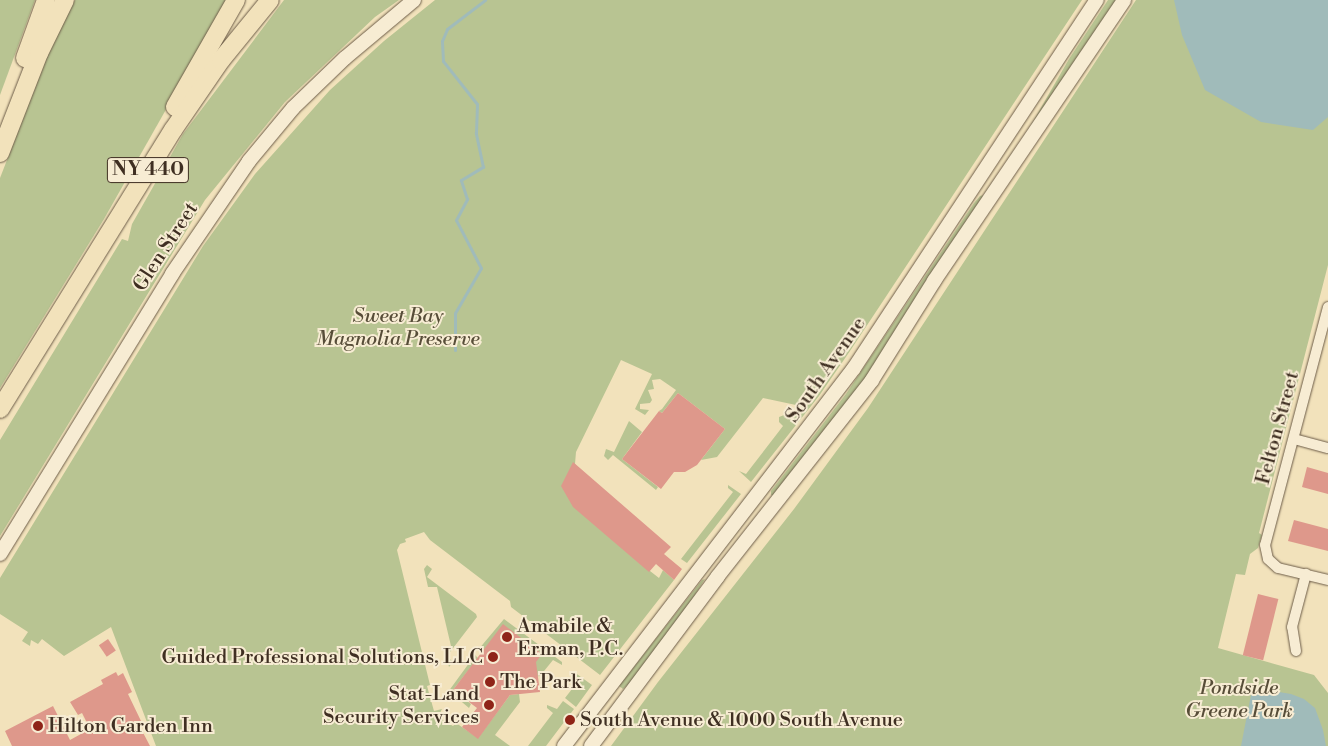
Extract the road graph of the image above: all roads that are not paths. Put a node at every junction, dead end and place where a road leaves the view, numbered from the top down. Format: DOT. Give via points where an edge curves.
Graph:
graph roads {
  1 [pos="46,0"];
  2 [pos="65,0"];
  3 [pos="236,0"];
  4 [pos="270,0"];
  5 [pos="414,0"];
  6 [pos="1097,0"];
  7 [pos="1124,0"];
  8 [pos="0,132"];
  9 [pos="0,153"];
  10 [pos="1328,307"];
  11 [pos="36,348"];
  12 [pos="0,409"];
  13 [pos="1294,439"];
  14 [pos="1328,448"];
  15 [pos="0,554"];
  16 [pos="1306,574"];
  17 [pos="1328,580"];
  18 [pos="1296,651"];
  19 [pos="564,746"];
  20 [pos="591,746"];
  1 -- 8 [label="highway"];
  2 -- 9 [label="highway" via="39,53"];
  3 -- 11 [label="highway" via="96,238"];
  4 -- 11 [label="highway, NY 440" via="221,60 178,122"];
  5 -- 15 [label="street, Glen Street" via="344,58 293,108 249,160 172,274"];
  6 -- 19 [label="street, South Avenue" via="854,368"];
  7 -- 20 [label="street, South Avenue" via="934,281 872,380 718,576"];
  10 -- 13 [label="street, Felton Street"];
  11 -- 12 [label="highway, NY 440"];
  13 -- 14 [label="street"];
  13 -- 16 [label="street, Felton Street" via="1265,545 1268,559 1278,568"];
  16 -- 17 [label="street"];
  16 -- 18 [label="street" via="1292,627"];
}
